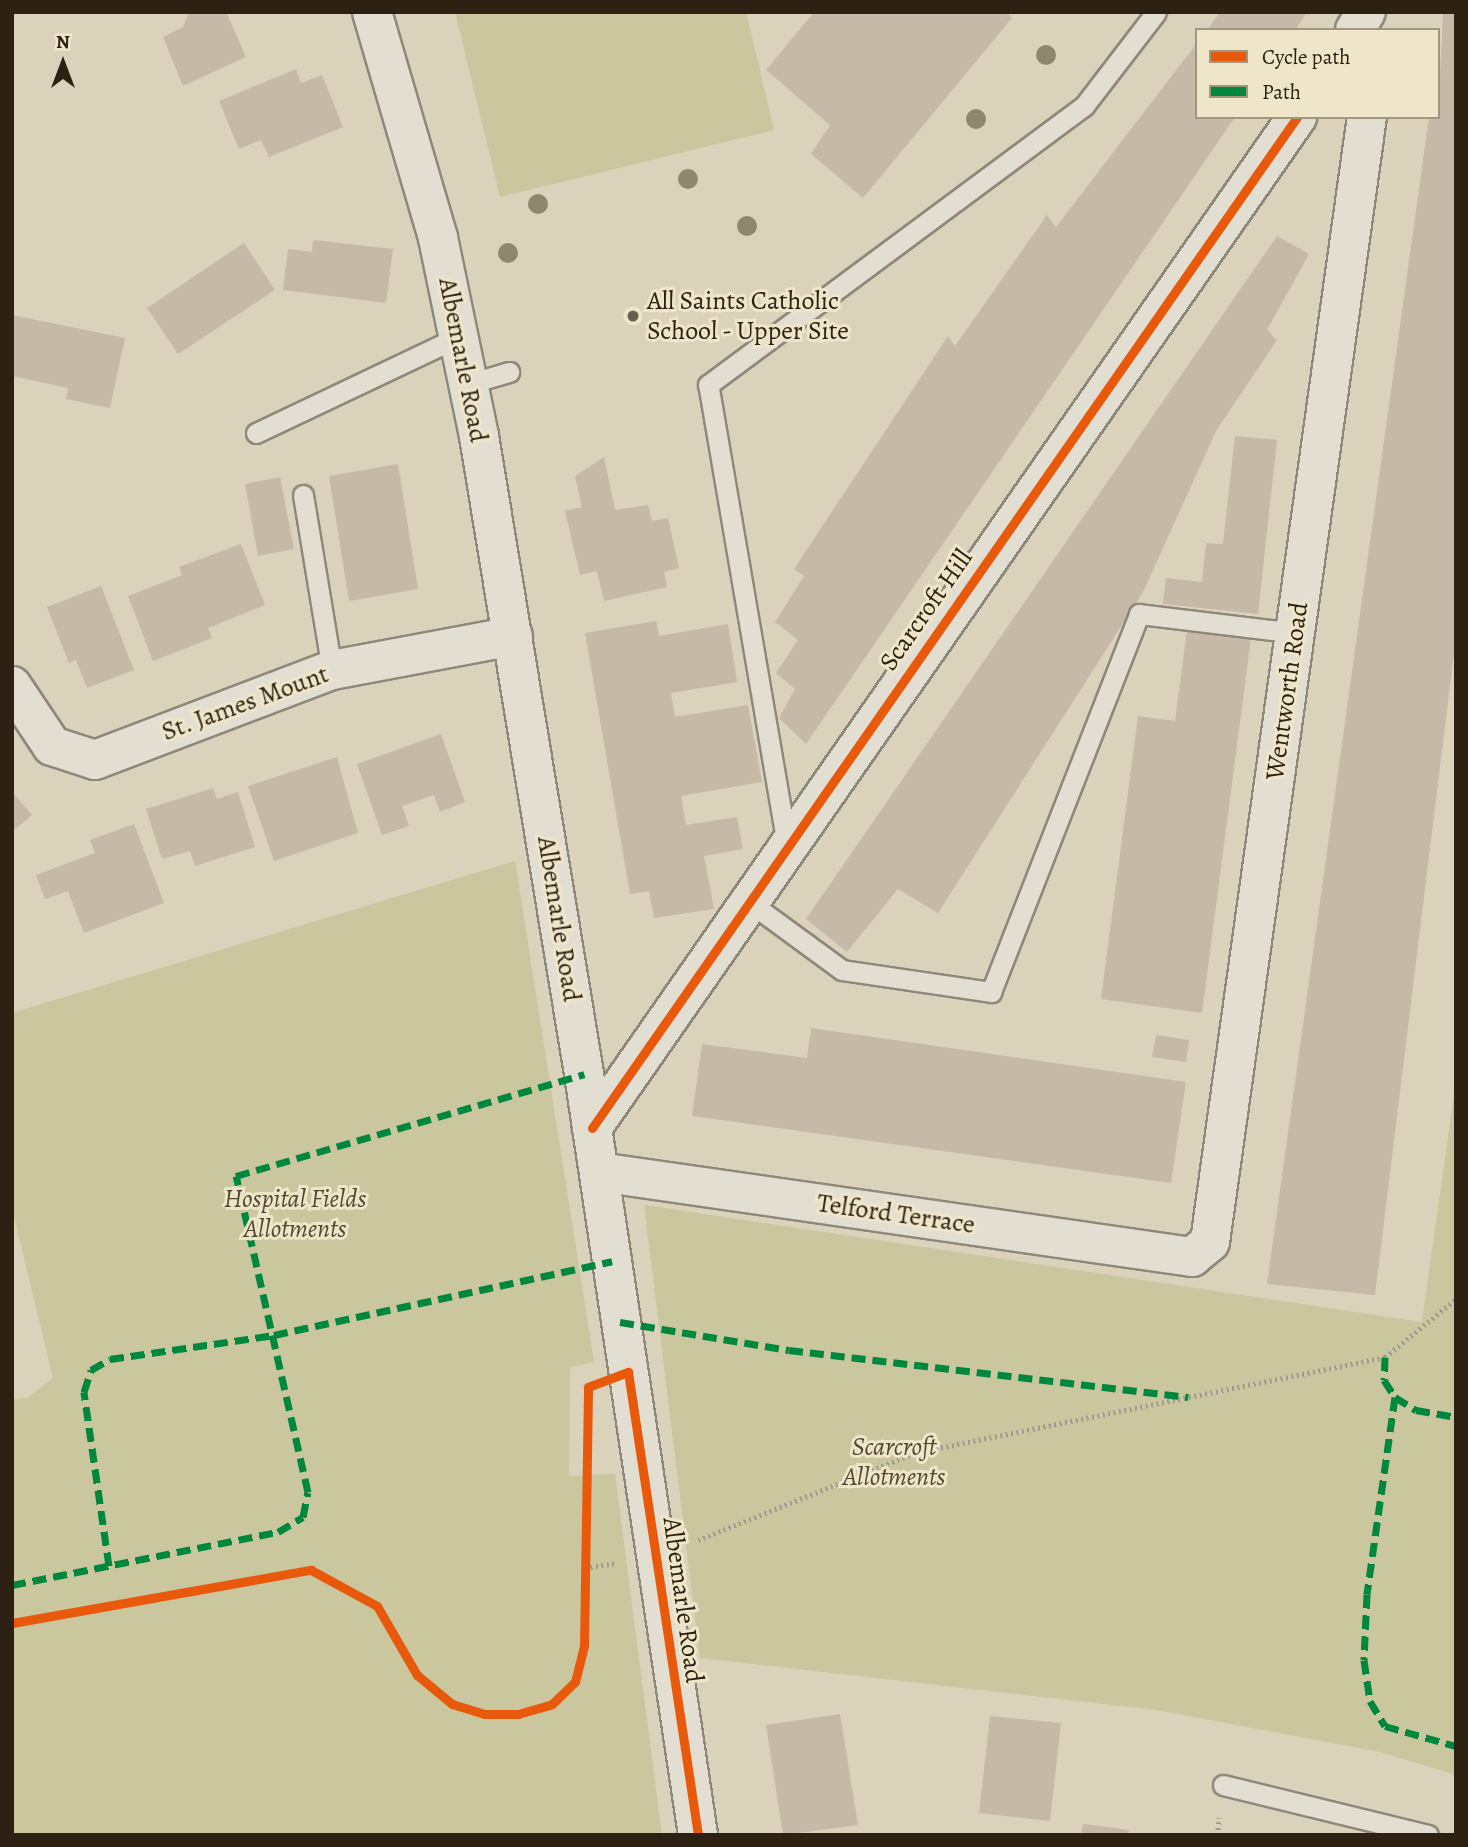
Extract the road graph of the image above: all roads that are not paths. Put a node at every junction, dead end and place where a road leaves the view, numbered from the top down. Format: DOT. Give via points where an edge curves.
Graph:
graph roads {
  1 [pos="372,12"];
  2 [pos="1156,12"];
  3 [pos="1296,119"];
  4 [pos="1367,119"];
  5 [pos="458,337"];
  6 [pos="509,372"];
  7 [pos="468,384"];
  8 [pos="256,433"];
  9 [pos="303,495"];
  10 [pos="1296,633"];
  11 [pos="513,636"];
  12 [pos="332,670"];
  13 [pos="12,686"];
  14 [pos="787,848"];
  15 [pos="749,902"];
  16 [pos="592,1128"];
  17 [pos="599,1172"];
  18 [pos="1192,1257"];
  19 [pos="1223,1785"];
  20 [pos="698,1835"];
  21 [pos="1428,1835"];
  1 -- 5 [label="street, Albemarle Road" via="438,238"];
  2 -- 14 [label="lane" via="1084,106 708,385"];
  3 -- 14 [label="street, Scarcroft Hill"];
  4 -- 10 [label="street, Wentworth Road"];
  5 -- 7 [label="street, Albemarle Road"];
  5 -- 8 [label="lane"];
  6 -- 7 [label="lane"];
  7 -- 11 [label="street, Albemarle Road"];
  9 -- 12 [label="lane"];
  10 -- 15 [label="lane" via="1139,614 991,992 842,970"];
  10 -- 18 [label="street, Wentworth Road" via="1210,1241"];
  11 -- 12 [label="street, St. James Mount"];
  11 -- 16 [label="street, Albemarle Road"];
  12 -- 13 [label="street, St. James Mount" via="95,760 52,746"];
  14 -- 15 [label="street, Scarcroft Hill"];
  15 -- 16 [label="street, Scarcroft Hill"];
  16 -- 17 [label="street, Albemarle Road"];
  17 -- 18 [label="street, Telford Terrace"];
  17 -- 20 [label="street, Albemarle Road" via="641,1559"];
  19 -- 21 [label="lane"];
}
